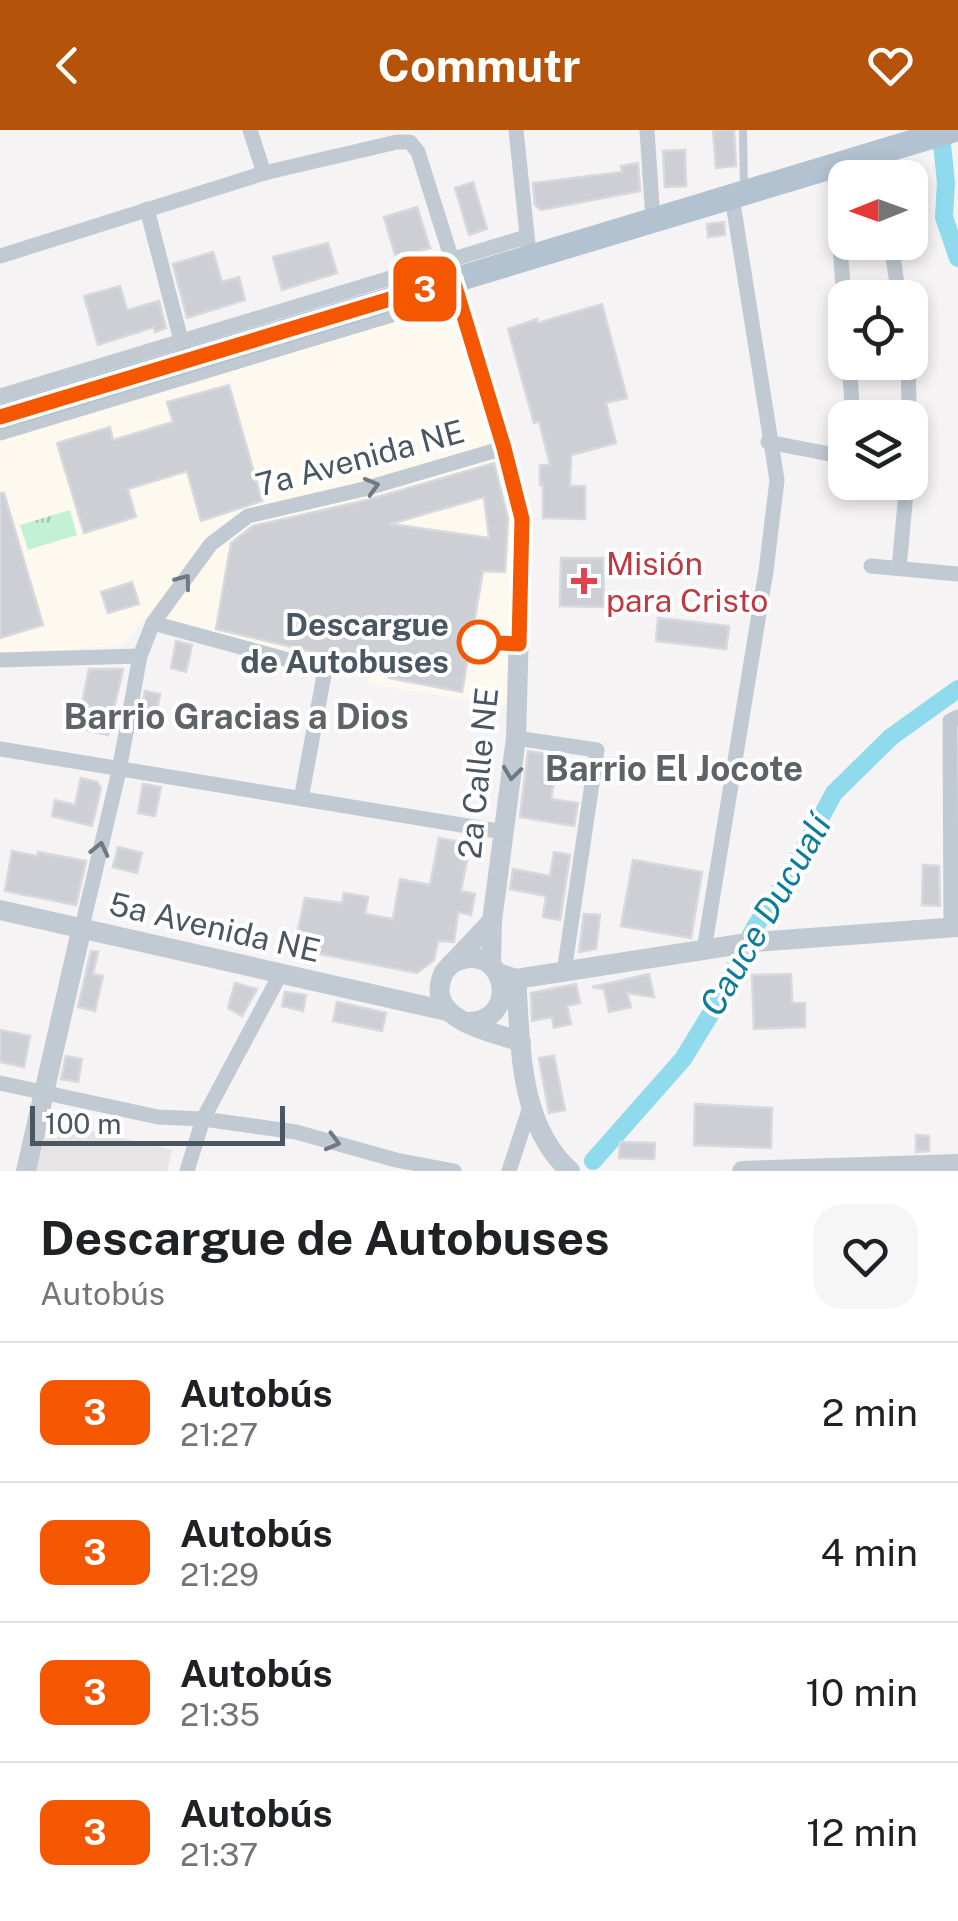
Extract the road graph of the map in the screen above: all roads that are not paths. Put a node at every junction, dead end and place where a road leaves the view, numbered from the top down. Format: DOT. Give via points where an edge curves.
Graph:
graph roads {
  1 [pos="250,130"];
  2 [pos="516,130"];
  3 [pos="647,130"];
  4 [pos="743,130"];
  5 [pos="953,130"];
  6 [pos="925,134"];
  7 [pos="888,160"];
  8 [pos="828,168"];
  9 [pos="264,172"];
  10 [pos="738,195"];
  11 [pos="147,209"];
  12 [pos="653,220"];
  13 [pos="528,247"];
  14 [pos="0,256"];
  15 [pos="455,279"];
  16 [pos="184,351"];
  17 [pos="0,396"];
  18 [pos="0,418"];
  19 [pos="0,433"];
  20 [pos="768,442"];
  21 [pos="504,448"];
  22 [pos="828,454"];
  23 [pos="906,500"];
  24 [pos="871,566"];
  25 [pos="900,568"];
  26 [pos="957,572"];
  27 [pos="152,622"];
  28 [pos="478,642"];
  29 [pos="519,644"];
  30 [pos="140,656"];
  31 [pos="0,660"];
  32 [pos="958,717"];
  33 [pos="516,738"];
  34 [pos="0,749"];
  35 [pos="119,771"];
  36 [pos="301,799"];
  37 [pos="504,832"];
  38 [pos="0,910"];
  39 [pos="492,922"];
  40 [pos="954,927"];
  41 [pos="82,928"];
  42 [pos="704,950"];
  43 [pos="564,972"];
  44 [pos="281,973"];
  45 [pos="445,973"];
  46 [pos="501,982"];
  47 [pos="416,1004"];
  48 [pos="456,1017"];
  49 [pos="520,1042"];
  50 [pos="0,1084"];
  51 [pos="42,1093"];
  52 [pos="530,1107"];
  53 [pos="202,1118"];
  54 [pos="958,1164"];
  55 [pos="822,1170"];
  56 [pos="26,1171"];
  57 [pos="187,1171"];
  58 [pos="454,1171"];
  59 [pos="509,1171"];
  60 [pos="570,1171"];
  61 [pos="742,1171"];
  1 -- 9 [label="street"];
  2 -- 13 [label="street"];
  3 -- 12 [label="street"];
  4 -- 10 [label="lane"];
  5 -- 6 [label="main road"];
  6 -- 7 [label="main road"];
  8 -- 10 [label="main road"];
  9 -- 11 [label="street"];
  9 -- 15 [label="street" via="410,142"];
  10 -- 12 [label="main road"];
  10 -- 20 [label="street"];
  11 -- 14 [label="street"];
  11 -- 16 [label="street"];
  12 -- 13 [label="main road"];
  13 -- 15 [label="main road"];
  15 -- 16 [label="main road"];
  15 -- 19 [label="street"];
  15 -- 21 [label="street, 2a Calle NE"];
  16 -- 17 [label="street"];
  16 -- 18 [label="main road"];
  20 -- 22 [label="street"];
  20 -- 42 [label="street" via="777,480 766,570"];
  27 -- 21 [label="street, 7a Avenida NE, one-way" via="212,544 243,518"];
  21 -- 29 [label="street, 2a Calle NE" via="522,519"];
  23 -- 25 [label="street"];
  24 -- 25 [label="street"];
  25 -- 26 [label="street"];
  27 -- 30 [label="street, 7a Avenida NE"];
  27 -- 36 [label="street" via="324,670"];
  28 -- 29 [label="lane"];
  29 -- 33 [label="street, 2a Calle NE"];
  30 -- 31 [label="street"];
  30 -- 35 [label="street, 7a Avenida NE"];
  32 -- 40 [label="street" via="950,721"];
  33 -- 37 [label="street, 2a Calle NE, one-way"];
  33 -- 43 [label="street" via="597,750"];
  34 -- 35 [label="street"];
  35 -- 36 [label="street"];
  41 -- 35 [label="street, 7a Avenida NE, one-way"];
  36 -- 37 [label="street"];
  37 -- 39 [label="street, 2a Calle NE"];
  38 -- 41 [label="street, 5a Avenida NE"];
  39 -- 45 [label="street"];
  39 -- 46 [label="street, 2a Calle NE"];
  40 -- 42 [label="street"];
  41 -- 44 [label="street, 5a Avenida NE"];
  41 -- 51 [label="street"];
  42 -- 43 [label="street"];
  43 -- 46 [label="street"];
  44 -- 47 [label="street, 5a Avenida NE"];
  44 -- 53 [label="street"];
  45 -- 46 [label="street" via="471,957"];
  45 -- 47 [label="street"];
  45 -- 48 [label="street" via="441,1003"];
  46 -- 48 [label="street" via="486,1018"];
  46 -- 49 [label="street, 2a Calle NE"];
  47 -- 48 [label="street, 5a Avenida NE"];
  48 -- 49 [label="street, 5a Avenida NE"];
  49 -- 52 [label="street"];
  50 -- 51 [label="street"];
  51 -- 53 [label="street" via="158,1117"];
  51 -- 56 [label="street"];
  52 -- 59 [label="street"];
  52 -- 60 [label="street" via="541,1137"];
  53 -- 57 [label="street"];
  53 -- 58 [label="street, one-way" via="296,1132"];
  54 -- 55 [label="street"];
  55 -- 61 [label="street"];
}
